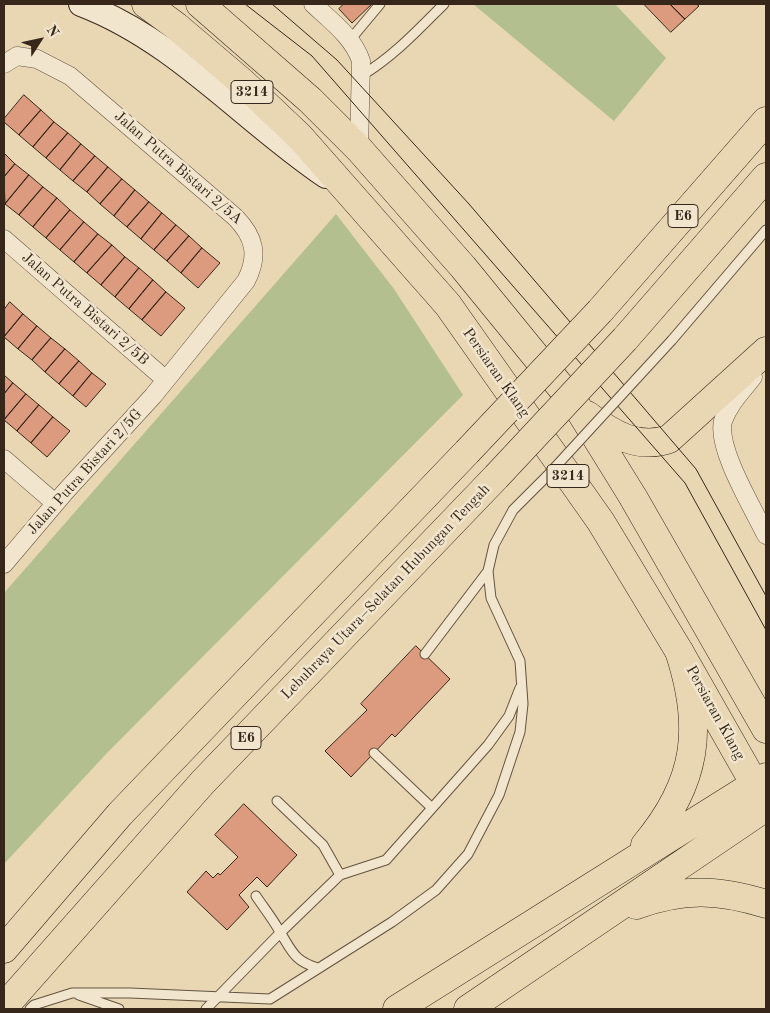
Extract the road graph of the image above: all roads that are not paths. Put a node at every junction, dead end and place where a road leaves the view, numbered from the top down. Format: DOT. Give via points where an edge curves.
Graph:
graph roads {
  1 [pos="81,4"];
  2 [pos="146,4"];
  3 [pos="200,4"];
  4 [pos="313,4"];
  5 [pos="380,4"];
  6 [pos="444,4"];
  7 [pos="350,40"];
  8 [pos="4,64"];
  9 [pos="360,76"];
  10 [pos="766,121"];
  11 [pos="359,149"];
  12 [pos="766,177"];
  13 [pos="348,191"];
  14 [pos="766,230"];
  15 [pos="5,242"];
  16 [pos="766,351"];
  17 [pos="766,363"];
  18 [pos="166,380"];
  19 [pos="578,408"];
  20 [pos="4,459"];
  21 [pos="56,503"];
  22 [pos="766,535"];
  23 [pos="4,564"];
  24 [pos="488,571"];
  25 [pos="680,651"];
  26 [pos="424,654"];
  27 [pos="522,683"];
  28 [pos="766,729"];
  29 [pos="374,753"];
  30 [pos="763,793"];
  31 [pos="277,801"];
  32 [pos="432,808"];
  33 [pos="610,874"];
  34 [pos="340,875"];
  35 [pos="256,896"];
  36 [pos="766,904"];
  37 [pos="606,916"];
  38 [pos="281,932"];
  39 [pos="4,950"];
  40 [pos="318,968"];
  41 [pos="72,993"];
  42 [pos="218,997"];
  43 [pos="4,1006"];
  44 [pos="30,1009"];
  45 [pos="119,1009"];
  46 [pos="206,1009"];
  47 [pos="397,1009"];
  48 [pos="468,1009"];
  1 -- 13 [label="main road" via="161,45 291,152"];
  2 -- 13 [label="main road, Persiaran Klang / 3214" via="242,82 300,137"];
  3 -- 11 [label="main road, 3214" via="310,100"];
  4 -- 7 [label="street"];
  5 -- 7 [label="lane"];
  6 -- 9 [label="lane" via="406,43"];
  7 -- 9 [label="street" via="358,50"];
  8 -- 18 [label="street, Jalan Putra Bistari 2/5A" via="17,56 37,59 70,76 248,229 254,249 253,267 246,281"];
  9 -- 11 [label="street"];
  10 -- 39 [label="main road, E6, bridge" via="600,310 120,814"];
  11 -- 19 [label="main road, 3214" via="463,268"];
  12 -- 43 [label="main road, Lebuhraya Utara–Selatan Hubungan Tengah / E6, bridge" via="625,339 203,782"];
  13 -- 25 [label="main road, Persiaran Klang / 3214" via="448,305 601,522"];
  14 -- 24 [label="lane, bridge" via="672,340 514,510 494,545"];
  15 -- 18 [label="street, Jalan Putra Bistari 2/5B"];
  16 -- 19 [label="main road" via="670,438 657,443 618,436"];
  17 -- 22 [label="street" via="734,400 723,422 723,439 732,467"];
  18 -- 21 [label="street, Jalan Putra Bistari 2/5G"];
  19 -- 28 [label="main road, 3214"];
  20 -- 21 [label="street"];
  21 -- 23 [label="street, Jalan Putra Bistari 2/5G"];
  24 -- 26 [label="lane"];
  24 -- 27 [label="lane" via="491,598 520,661"];
  25 -- 30 [label="main road, Persiaran Klang / 3214"];
  25 -- 33 [label="main road" via="691,686 694,722 691,758 680,793 662,825 639,852"];
  27 -- 32 [label="lane" via="509,716 488,745"];
  27 -- 40 [label="lane" via="520,732 499,795 468,854 436,890"];
  29 -- 32 [label="lane"];
  30 -- 33 [label="main road"];
  30 -- 37 [label="main road"];
  31 -- 34 [label="lane" via="323,845"];
  32 -- 34 [label="lane" via="386,860"];
  33 -- 47 [label="main road"];
  34 -- 38 [label="lane"];
  35 -- 38 [label="lane"];
  36 -- 37 [label="main road" via="735,894 699,891 664,895"];
  37 -- 48 [label="main road"];
  38 -- 40 [label="lane" via="290,951 304,964"];
  38 -- 42 [label="lane"];
  40 -- 42 [label="lane" via="270,999"];
  41 -- 42 [label="lane"];
  41 -- 44 [label="lane"];
  41 -- 45 [label="lane"];
  42 -- 46 [label="lane"];
}
